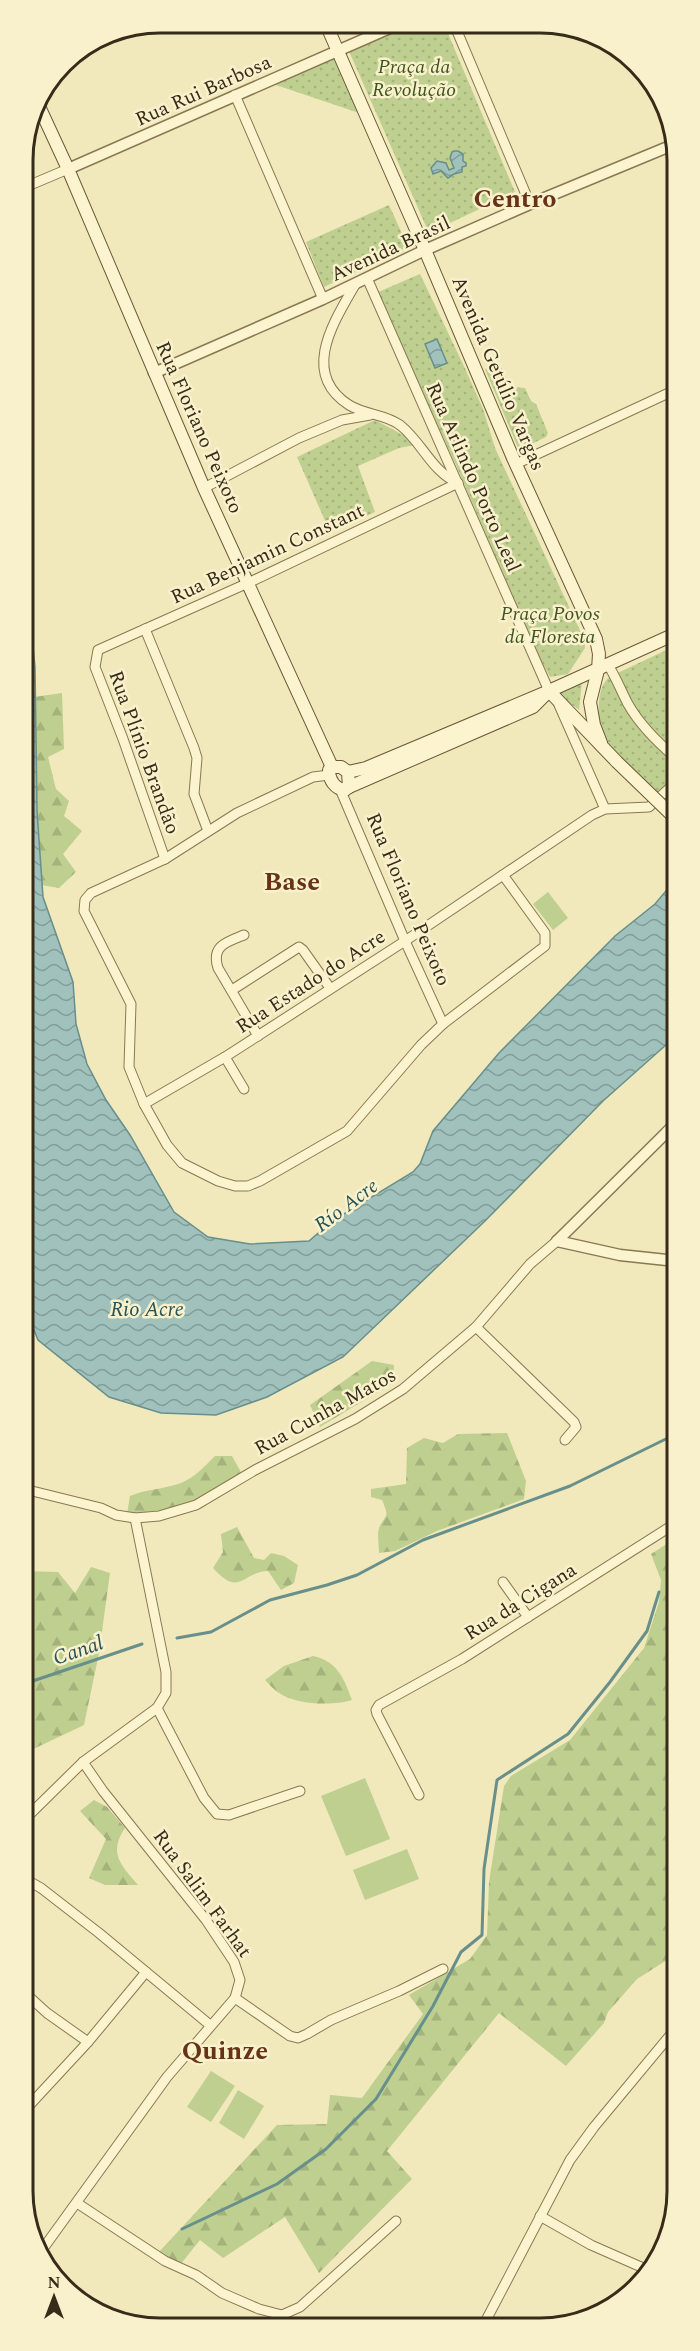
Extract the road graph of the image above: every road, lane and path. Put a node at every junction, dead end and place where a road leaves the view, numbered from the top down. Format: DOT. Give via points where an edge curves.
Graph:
graph roads {
  1 [pos="330,33"];
  2 [pos="378,33"];
  3 [pos="458,33"];
  4 [pos="338,50"];
  5 [pos="235,95"];
  6 [pos="42,113"];
  7 [pos="666,148"];
  8 [pos="68,169"];
  9 [pos="33,184"];
  10 [pos="530,204"];
  11 [pos="425,250"];
  12 [pos="367,278"];
  13 [pos="356,283"];
  14 [pos="323,299"];
  15 [pos="154,373"];
  16 [pos="667,394"];
  17 [pos="370,415"];
  18 [pos="516,464"];
  19 [pos="458,483"];
  20 [pos="204,489"];
  21 [pos="248,583"];
  22 [pos="145,629"];
  23 [pos="667,638"];
  24 [pos="96,657"];
  25 [pos="603,667"];
  26 [pos="549,691"];
  27 [pos="558,703"];
  28 [pos="601,743"];
  29 [pos="667,750"];
  30 [pos="331,771"];
  31 [pos="348,772"];
  32 [pos="345,788"];
  33 [pos="667,791"];
  34 [pos="605,809"];
  35 [pos="667,810"];
  36 [pos="208,831"];
  37 [pos="165,859"];
  38 [pos="503,875"];
  39 [pos="244,935"];
  40 [pos="405,941"];
  41 [pos="330,988"];
  42 [pos="232,990"];
  43 [pos="443,1024"];
  44 [pos="258,1036"];
  45 [pos="225,1057"];
  46 [pos="244,1089"];
  47 [pos="144,1104"];
  48 [pos="667,1131"];
  49 [pos="557,1241"];
  50 [pos="667,1260"];
  51 [pos="476,1327"];
  52 [pos="565,1440"];
  53 [pos="33,1491"];
  54 [pos="135,1518"];
  55 [pos="667,1528"];
  56 [pos="503,1582"];
  57 [pos="528,1617"];
  58 [pos="157,1708"];
  59 [pos="83,1762"];
  60 [pos="300,1791"];
  61 [pos="419,1795"];
  62 [pos="33,1811"];
  63 [pos="33,1884"];
  64 [pos="443,1969"];
  65 [pos="146,1972"];
  66 [pos="236,1998"];
  67 [pos="33,2000"];
  68 [pos="210,2025"];
  69 [pos="667,2039"];
  70 [pos="88,2042"];
  71 [pos="33,2101"];
  72 [pos="77,2203"];
  73 [pos="540,2217"];
  74 [pos="396,2221"];
  75 [pos="45,2245"];
  76 [pos="642,2267"];
  77 [pos="487,2318"];
  1 -- 4 [label="main road, Avenida Getúlio Vargas"];
  2 -- 4 [label="street, Rua Rui Barbosa"];
  3 -- 10 [label="street"];
  4 -- 5 [label="street, Rua Rui Barbosa"];
  4 -- 11 [label="main road, Avenida Getúlio Vargas"];
  5 -- 8 [label="street, Rua Rui Barbosa"];
  5 -- 14 [label="street"];
  6 -- 8 [label="main road, Rua Floriano Peixoto"];
  7 -- 10 [label="street, Avenida Brasil"];
  8 -- 9 [label="street, Rua Rui Barbosa"];
  8 -- 15 [label="main road, Rua Floriano Peixoto"];
  10 -- 11 [label="street, Avenida Brasil"];
  11 -- 12 [label="street, Avenida Brasil"];
  11 -- 18 [label="main road, Avenida Getúlio Vargas"];
  12 -- 13 [label="street, Avenida Brasil"];
  12 -- 19 [label="street, Rua Arlindo Porto Leal"];
  13 -- 14 [label="street, Avenida Brasil"];
  13 -- 17 [label="street" via="326,339 325,371 338,396"];
  14 -- 15 [label="street, Avenida Brasil"];
  15 -- 20 [label="main road, Rua Floriano Peixoto"];
  16 -- 18 [label="street"];
  17 -- 19 [label="street" via="399,425 441,474"];
  17 -- 20 [label="street" via="342,420 299,438"];
  18 -- 25 [label="main road, Avenida Getúlio Vargas" via="596,639"];
  19 -- 21 [label="street, Rua Benjamin Constant"];
  19 -- 26 [label="street, Rua Arlindo Porto Leal"];
  20 -- 21 [label="main road, Rua Floriano Peixoto"];
  21 -- 22 [label="street, Rua Benjamin Constant"];
  21 -- 30 [label="main road, Rua Floriano Peixoto"];
  22 -- 24 [label="street, Rua Benjamin Constant" via="105,646"];
  22 -- 36 [label="street" via="194,748 194,794"];
  23 -- 25 [label="main road"];
  24 -- 37 [label="street, Rua Plínio Brandão" via="95,668"];
  25 -- 26 [label="main road"];
  25 -- 28 [label="main road, Avenida Getúlio Vargas" via="590,702"];
  25 -- 29 [label="street" via="641,723"];
  26 -- 27 [label="main road, Avenida Getúlio Vargas"];
  26 -- 31 [label="main road" via="366,768"];
  26 -- 32 [label="main road" via="533,707"];
  27 -- 28 [label="main road, Avenida Getúlio Vargas"];
  27 -- 34 [label="street"];
  28 -- 35 [label="main road, Avenida Getúlio Vargas, bridge"];
  30 -- 31 [label="main road" via="341,767"];
  30 -- 32 [label="main road, Rua Floriano Peixoto" via="331,780"];
  30 -- 36 [label="street" via="237,813"];
  31 -- 32 [label="main road, Rua Floriano Peixoto"];
  32 -- 40 [label="street, Rua Floriano Peixoto"];
  33 -- 34 [label="street" via="650,807"];
  34 -- 38 [label="street, Rua Estado do Acre"];
  36 -- 37 [label="street"];
  37 -- 47 [label="street" via="91,893 85,900 84,911 131,1004 129,1067"];
  38 -- 40 [label="street, Rua Estado do Acre"];
  38 -- 43 [label="street" via="547,938 542,949"];
  39 -- 42 [label="street" via="220,946 216,952 218,968"];
  40 -- 41 [label="street, Rua Estado do Acre"];
  40 -- 43 [label="street, Rua Floriano Peixoto"];
  41 -- 42 [label="street" via="301,948 296,948"];
  41 -- 44 [label="street, Rua Estado do Acre"];
  42 -- 44 [label="street"];
  43 -- 47 [label="street" via="347,1131 248,1185 218,1181 182,1163"];
  44 -- 45 [label="street, Rua Estado do Acre"];
  45 -- 46 [label="street"];
  45 -- 47 [label="street, Rua Estado do Acre"];
  48 -- 49 [label="street"];
  49 -- 50 [label="street" via="620,1255"];
  49 -- 51 [label="street, Rua Cunha Matos" via="531,1264"];
  51 -- 52 [label="street" via="574,1422 576,1427"];
  51 -- 54 [label="street, Rua Cunha Matos" via="403,1389 356,1419 196,1504 159,1516"];
  53 -- 54 [label="street"];
  54 -- 58 [label="street" via="167,1680 166,1693"];
  55 -- 57 [label="street, Rua da Cigana"];
  56 -- 57 [label="street"];
  57 -- 61 [label="street, Rua da Cigana" via="379,1705 377,1714"];
  58 -- 59 [label="street"];
  58 -- 60 [label="street" via="204,1798 217,1814 230,1815"];
  59 -- 62 [label="street"];
  59 -- 66 [label="street, Rua Salim Farhat" via="234,1962 240,1980"];
  63 -- 65 [label="street"];
  64 -- 66 [label="street" via="298,2038"];
  65 -- 68 [label="street"];
  65 -- 70 [label="street"];
  66 -- 68 [label="street"];
  67 -- 70 [label="street"];
  68 -- 72 [label="street" via="167,2077"];
  69 -- 73 [label="street" via="582,2143"];
  70 -- 71 [label="street"];
  72 -- 74 [label="street" via="222,2293 282,2315 300,2307"];
  72 -- 75 [label="street"];
  73 -- 76 [label="street"];
  73 -- 77 [label="street"];
}
